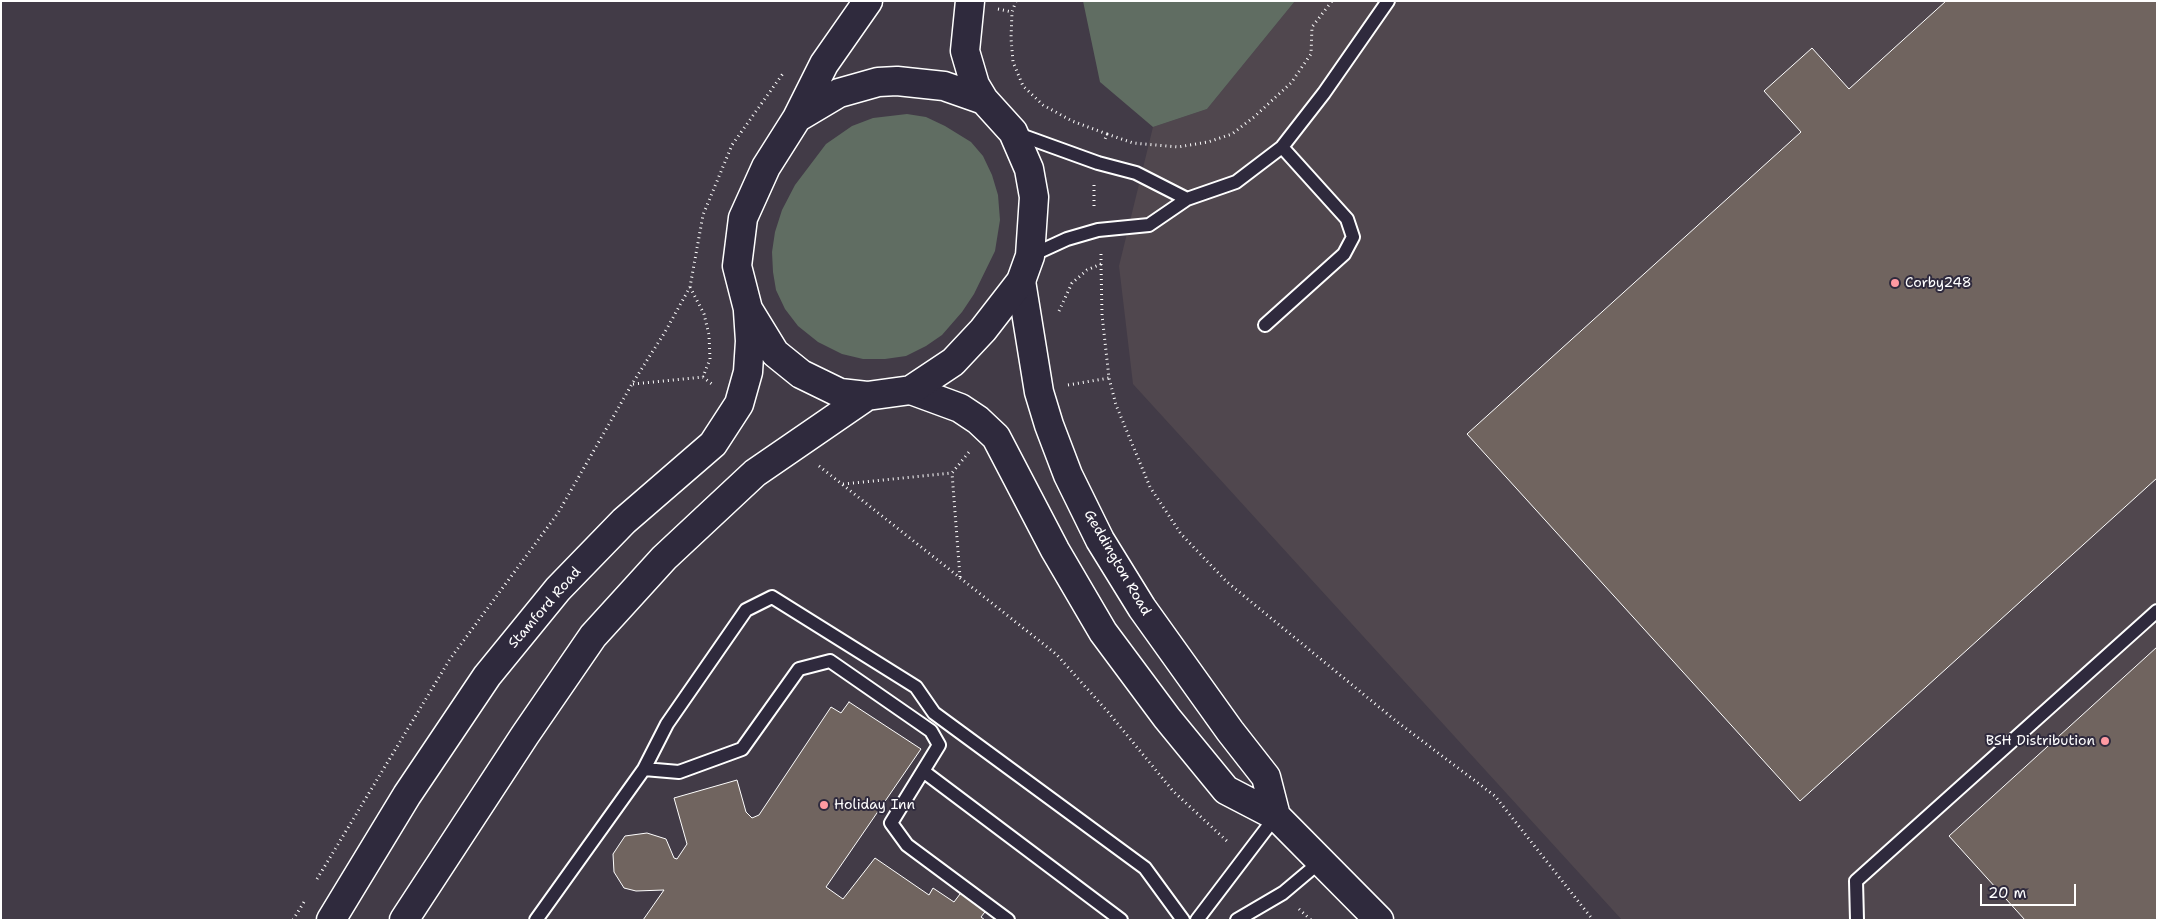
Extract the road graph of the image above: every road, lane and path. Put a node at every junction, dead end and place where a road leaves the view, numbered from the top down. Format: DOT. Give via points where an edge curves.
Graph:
graph roads {
  1 [pos="868,1"];
  2 [pos="970,1"];
  3 [pos="1016,1"];
  4 [pos="1332,1"];
  5 [pos="1388,1"];
  6 [pos="1002,10"];
  7 [pos="1012,12"];
  8 [pos="984,100"];
  9 [pos="797,118"];
  10 [pos="1012,132"];
  11 [pos="1107,134"];
  12 [pos="1103,146"];
  13 [pos="1282,147"];
  14 [pos="1094,176"];
  15 [pos="1187,198"];
  16 [pos="1094,209"];
  17 [pos="1101,249"];
  18 [pos="1030,256"];
  19 [pos="1102,264"];
  20 [pos="1021,282"];
  21 [pos="748,309"];
  22 [pos="1059,319"];
  23 [pos="1266,325"];
  24 [pos="1067,376"];
  25 [pos="704,377"];
  26 [pos="1109,378"];
  27 [pos="632,384"];
  28 [pos="1068,385"];
  29 [pos="714,386"];
  30 [pos="1063,386"];
  31 [pos="911,390"];
  32 [pos="1070,391"];
  33 [pos="867,396"];
  34 [pos="971,449"];
  35 [pos="812,471"];
  36 [pos="952,473"];
  37 [pos="842,484"];
  38 [pos="960,577"];
  39 [pos="2157,611"];
  40 [pos="644,769"];
  41 [pos="923,771"];
  42 [pos="1276,816"];
  43 [pos="1219,835"];
  44 [pos="1321,861"];
  45 [pos="314,885"];
  46 [pos="308,894"];
  47 [pos="1302,910"];
  48 [pos="293,920"];
  49 [pos="331,920"];
  50 [pos="404,920"];
  51 [pos="536,920"];
  52 [pos="1008,920"];
  53 [pos="1121,920"];
  54 [pos="1183,920"];
  55 [pos="1197,920"];
  56 [pos="1237,920"];
  57 [pos="1311,920"];
  58 [pos="1379,920"];
  59 [pos="1593,920"];
  60 [pos="1857,920"];
  1 -- 9 [label="main road" via="824,64"];
  2 -- 8 [label="main road" via="965,50 975,85"];
  3 -- 7 [label="path"];
  4 -- 11 [label="path" via="1312,27 1311,54 1291,83 1232,134 1178,147 1133,143"];
  5 -- 13 [label="lane"];
  6 -- 7 [label="path"];
  7 -- 11 [label="path" via="1014,62 1023,86 1043,105 1072,121"];
  8 -- 9 [label="main road" via="944,86 878,82 839,93"];
  8 -- 10 [label="main road"];
  9 -- 21 [label="main road" via="766,167 743,218 737,266"];
  10 -- 15 [label="lane" via="1136,173"];
  10 -- 18 [label="main road" via="1030,169 1034,198"];
  11 -- 12 [label="path"];
  13 -- 15 [label="lane" via="1236,182"];
  13 -- 23 [label="lane" via="1347,219 1354,237 1344,254"];
  14 -- 16 [label="path"];
  15 -- 18 [label="lane" via="1149,225 1098,230 1067,239"];
  17 -- 19 [label="path"];
  18 -- 20 [label="main road"];
  19 -- 22 [label="path" via="1087,270 1072,283 1059,309"];
  19 -- 26 [label="path" via="1102,315"];
  20 -- 31 [label="main road" via="953,362"];
  20 -- 42 [label="main road, Geddington Road" via="1039,392 1072,483 1100,540 1142,608 1266,777"];
  21 -- 33 [label="main road" via="775,354 800,374 840,393"];
  21 -- 49 [label="main road, Stamford Road" via="748,372 739,404 712,444 624,521 558,589 487,676 407,795"];
  24 -- 28 [label="path"];
  25 -- 27 [label="path"];
  25 -- 27 [label="path" via="710,359 709,335 704,314 690,287"];
  25 -- 29 [label="path"];
  26 -- 28 [label="path"];
  26 -- 59 [label="path" via="1116,405 1150,487 1181,534 1227,582 1495,796"];
  27 -- 45 [label="path" via="558,513 450,659"];
  28 -- 30 [label="path"];
  28 -- 32 [label="path"];
  31 -- 33 [label="main road"];
  31 -- 42 [label="main road" via="960,408 996,437 1055,550 1104,632 1167,718 1226,790"];
  33 -- 50 [label="main road" via="754,473 664,558 594,636"];
  34 -- 36 [label="path"];
  35 -- 37 [label="path" via="819,466"];
  36 -- 37 [label="path"];
  36 -- 38 [label="path"];
  37 -- 38 [label="path"];
  38 -- 43 [label="path" via="1056,654 1173,791"];
  39 -- 60 [label="lane" via="1856,881"];
  40 -- 41 [label="lane" via="679,772 742,748 799,669 830,661 931,731 939,745"];
  40 -- 51 [label="lane"];
  40 -- 54 [label="lane" via="667,724 746,610 772,597 916,687 934,713 1145,868"];
  41 -- 52 [label="lane" via="891,822 907,845"];
  41 -- 53 [label="lane"];
  42 -- 44 [label="main road"];
  42 -- 55 [label="lane"];
  44 -- 56 [label="lane" via="1282,893"];
  44 -- 58 [label="main road"];
  46 -- 48 [label="path"];
  47 -- 57 [label="path"];
}
